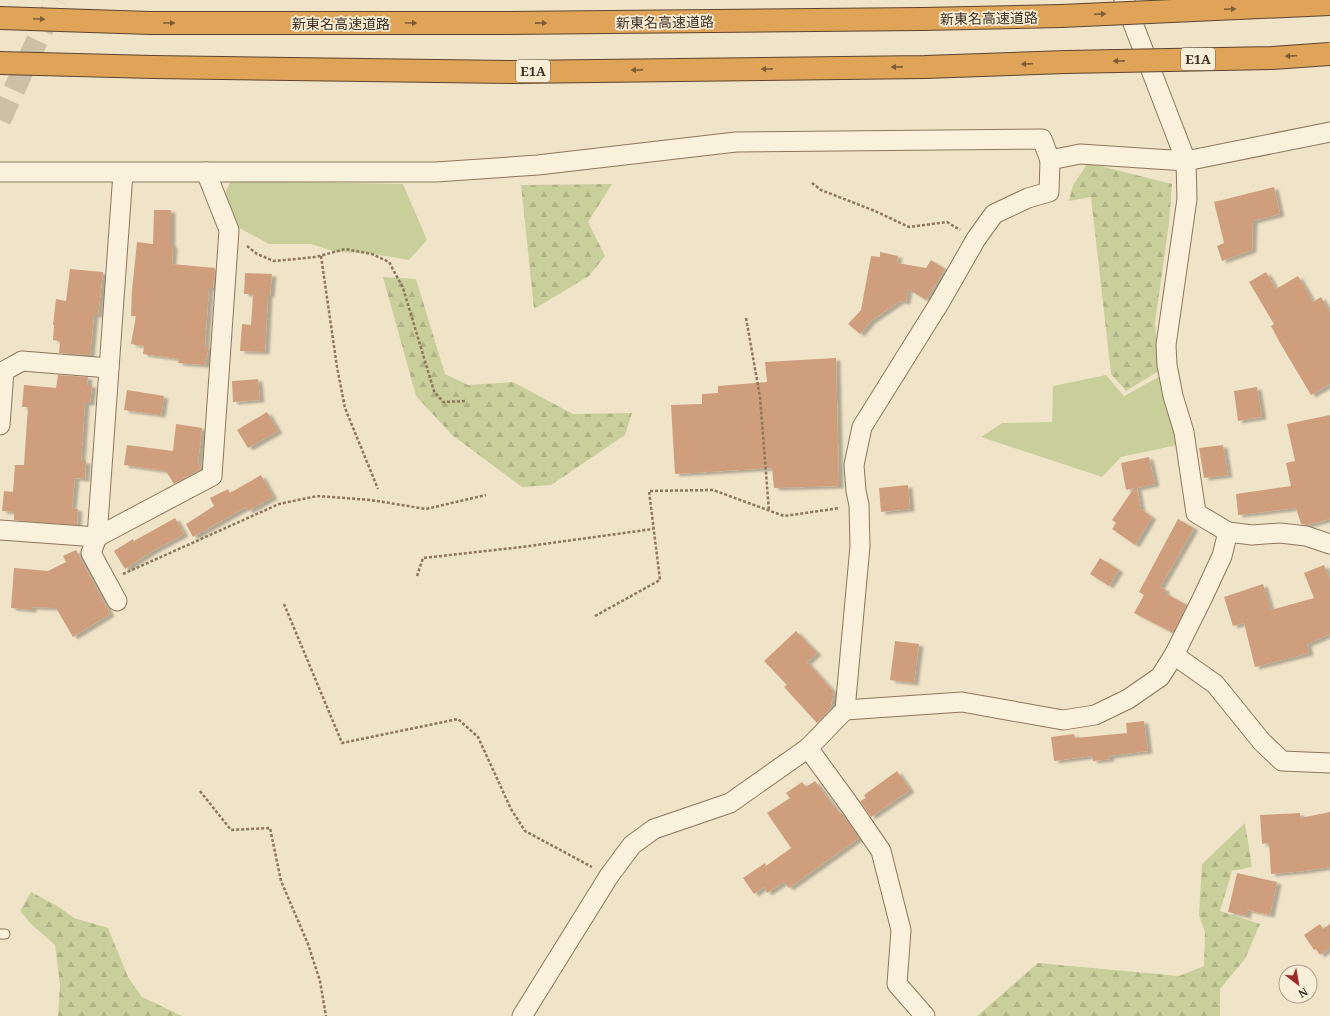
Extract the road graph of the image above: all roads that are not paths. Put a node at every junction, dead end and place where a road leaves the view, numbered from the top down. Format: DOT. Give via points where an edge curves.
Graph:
graph roads {
  1 [pos="1124,0"];
  2 [pos="1330,4"];
  3 [pos="0,18"];
  4 [pos="1330,54"];
  5 [pos="0,63"];
  6 [pos="1330,132"];
  7 [pos="1050,160"];
  8 [pos="1186,161"];
  9 [pos="0,172"];
  10 [pos="206,172"];
  11 [pos="123,173"];
  12 [pos="109,368"];
  13 [pos="0,425"];
  14 [pos="0,530"];
  15 [pos="1228,532"];
  16 [pos="97,538"];
  17 [pos="1330,544"];
  18 [pos="117,601"];
  19 [pos="1174,655"];
  20 [pos="845,710"];
  21 [pos="808,748"];
  22 [pos="1330,763"];
  23 [pos="522,1016"];
  24 [pos="925,1016"];
  1 -- 8 [label="street"];
  3 -- 2 [label="highway, 新東名高速道路, one-way, bridge" via="158,23 922,19 1061,16"];
  4 -- 5 [label="highway, E1A, one-way, bridge" via="1272,58 925,67 512,72"];
  6 -- 8 [label="street"];
  7 -- 8 [label="street" via="1080,154"];
  7 -- 10 [label="street" via="1042,138 736,142 538,165 436,172"];
  7 -- 20 [label="street" via="1049,192 1028,198 994,214 976,239 862,427 854,465 860,546"];
  8 -- 15 [label="street" via="1187,199 1166,344 1167,365 1184,432 1196,513"];
  9 -- 11 [label="street"];
  10 -- 11 [label="street"];
  10 -- 16 [label="street" via="229,230 212,476"];
  11 -- 12 [label="street"];
  12 -- 13 [label="street" via="22,361 4,371"];
  12 -- 16 [label="street"];
  14 -- 16 [label="street"];
  15 -- 17 [label="street" via="1306,536"];
  15 -- 19 [label="street" via="1222,556"];
  16 -- 18 [label="street" via="91,553"];
  19 -- 20 [label="street" via="1160,677 1128,699 1095,715 1063,720 962,702"];
  19 -- 22 [label="street" via="1215,684 1262,742 1282,761"];
  20 -- 21 [label="street"];
  21 -- 23 [label="street" via="730,803 654,829 632,845 609,876"];
  21 -- 24 [label="street" via="881,851 901,930 897,984"];
}
